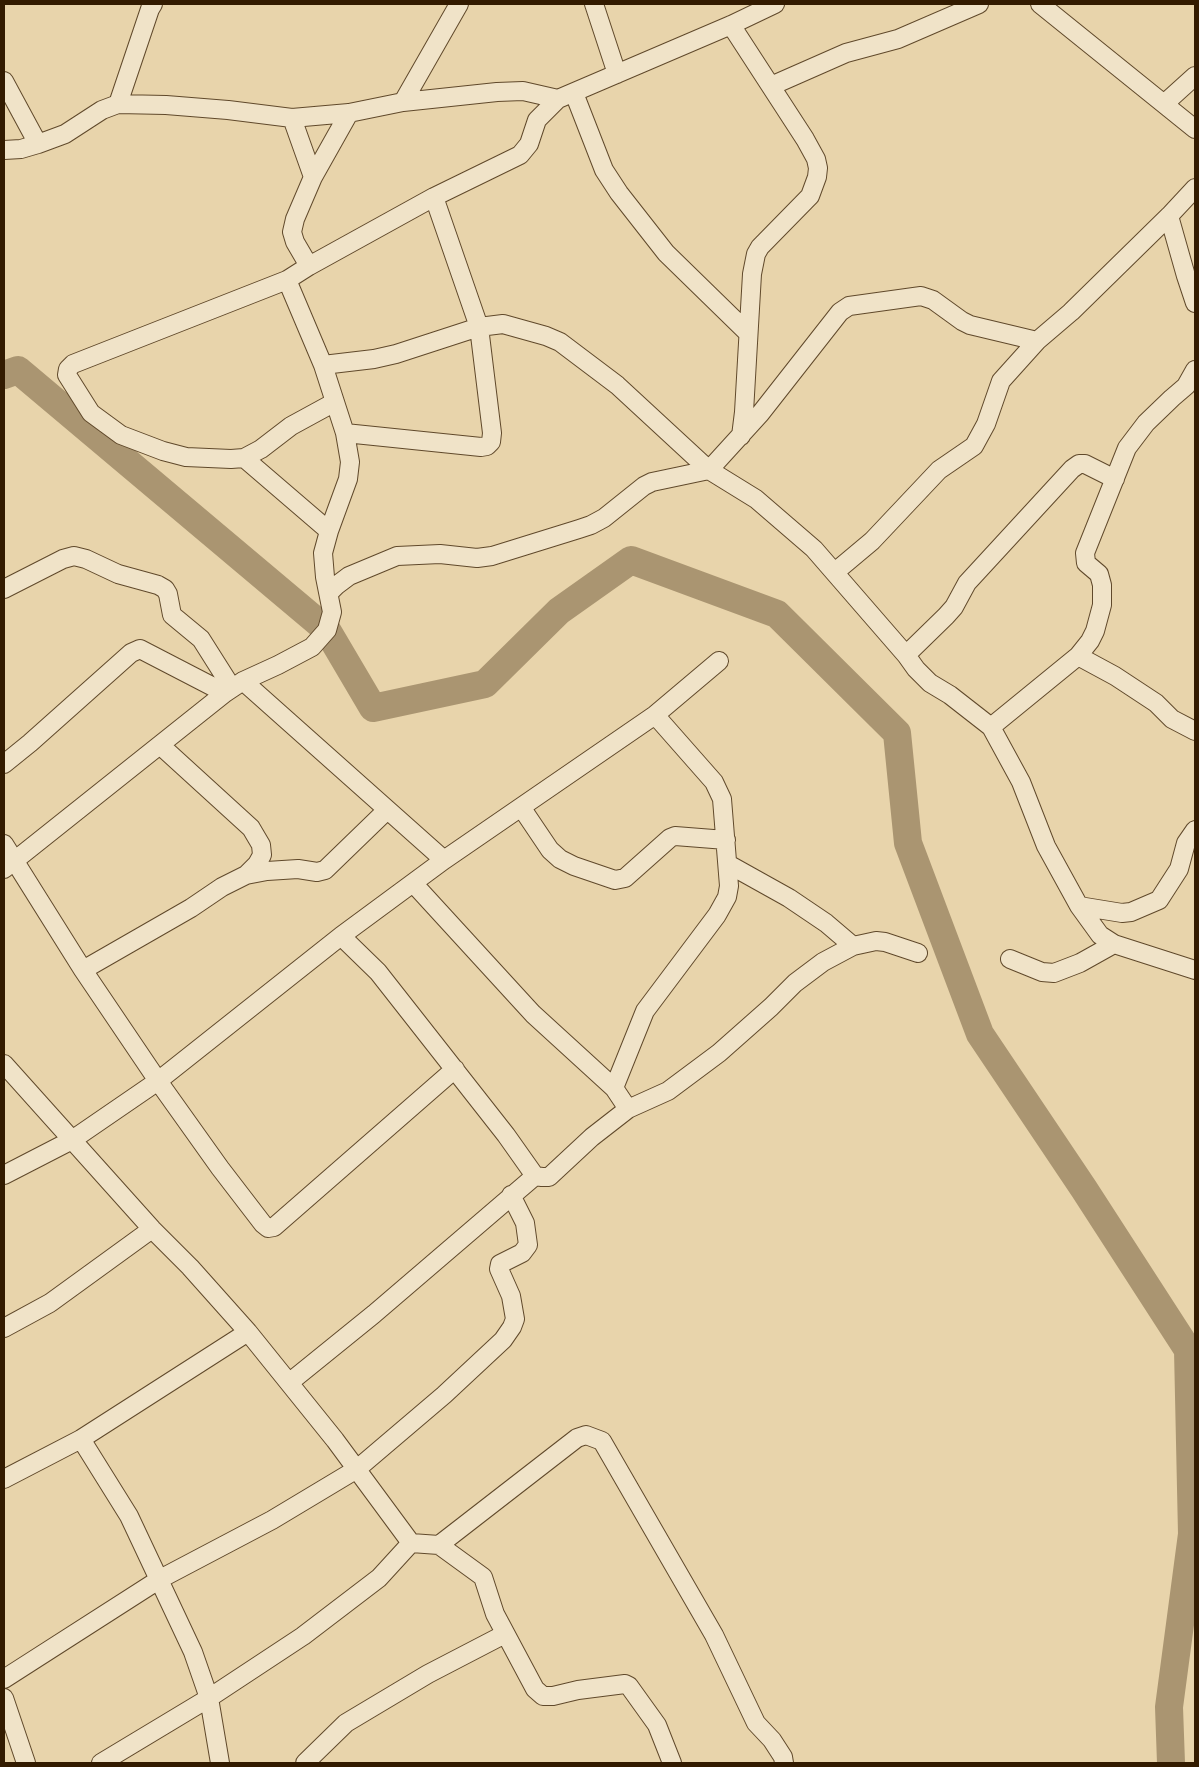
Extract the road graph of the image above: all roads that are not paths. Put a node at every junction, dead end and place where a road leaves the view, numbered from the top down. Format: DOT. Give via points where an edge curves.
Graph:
graph roads {
  1 [pos="459,4"];
  2 [pos="594,4"];
  3 [pos="775,4"];
  4 [pos="978,4"];
  5 [pos="1040,4"];
  6 [pos="148,6"];
  7 [pos="732,25"];
  8 [pos="617,74"];
  9 [pos="1195,76"];
  10 [pos="4,82"];
  11 [pos="771,86"];
  12 [pos="574,93"];
  13 [pos="558,99"];
  14 [pos="403,102"];
  15 [pos="118,104"];
  16 [pos="1164,104"];
  17 [pos="349,113"];
  18 [pos="292,118"];
  19 [pos="1195,129"];
  20 [pos="38,144"];
  21 [pos="4,150"];
  22 [pos="313,177"];
  23 [pos="1195,188"];
  24 [pos="434,197"];
  25 [pos="1169,216"];
  26 [pos="309,266"];
  27 [pos="287,280"];
  28 [pos="1195,303"];
  29 [pos="479,327"];
  30 [pos="748,333"];
  31 [pos="1037,341"];
  32 [pos="323,365"];
  33 [pos="1195,370"];
  34 [pos="335,402"];
  35 [pos="345,433"];
  36 [pos="741,436"];
  37 [pos="244,458"];
  38 [pos="709,470"];
  39 [pos="1115,478"];
  40 [pos="328,531"];
  41 [pos="835,572"];
  42 [pos="4,589"];
  43 [pos="329,593"];
  44 [pos="207,647"];
  45 [pos="906,655"];
  46 [pos="1078,656"];
  47 [pos="719,661"];
  48 [pos="205,682"];
  49 [pos="233,687"];
  50 [pos="655,715"];
  51 [pos="991,727"];
  52 [pos="1195,731"];
  53 [pos="160,745"];
  54 [pos="4,764"];
  55 [pos="521,807"];
  56 [pos="387,810"];
  57 [pos="1195,830"];
  58 [pos="726,840"];
  59 [pos="4,844"];
  60 [pos="444,860"];
  61 [pos="728,864"];
  62 [pos="9,865"];
  63 [pos="246,875"];
  64 [pos="413,883"];
  65 [pos="1079,906"];
  66 [pos="341,936"];
  67 [pos="1114,944"];
  68 [pos="852,946"];
  69 [pos="918,953"];
  70 [pos="1010,960"];
  71 [pos="84,970"];
  72 [pos="1195,970"];
  73 [pos="4,1064"];
  74 [pos="455,1069"];
  75 [pos="158,1081"];
  76 [pos="614,1088"];
  77 [pos="628,1109"];
  78 [pos="72,1140"];
  79 [pos="4,1175"];
  80 [pos="535,1176"];
  81 [pos="512,1195"];
  82 [pos="152,1229"];
  83 [pos="4,1328"];
  84 [pos="248,1332"];
  85 [pos="290,1382"];
  86 [pos="81,1439"];
  87 [pos="357,1469"];
  88 [pos="4,1479"];
  89 [pos="411,1543"];
  90 [pos="439,1545"];
  91 [pos="160,1579"];
  92 [pos="505,1634"];
  93 [pos="4,1679"];
  94 [pos="4,1698"];
  95 [pos="209,1698"];
  96 [pos="26,1763"];
  97 [pos="100,1763"];
  98 [pos="220,1763"];
  99 [pos="305,1763"];
  100 [pos="672,1763"];
  101 [pos="784,1763"];
  1 -- 14 [label="street"];
  2 -- 8 [label="street"];
  3 -- 7 [label="street"];
  4 -- 11 [label="street" via="898,39 846,53"];
  5 -- 16 [label="street"];
  6 -- 15 [label="street"];
  7 -- 8 [label="street"];
  7 -- 11 [label="street"];
  8 -- 12 [label="street"];
  9 -- 16 [label="street"];
  10 -- 20 [label="street"];
  11 -- 30 [label="street" via="816,159 818,168 810,196 756,254"];
  12 -- 13 [label="street"];
  12 -- 30 [label="street" via="604,170 619,193 666,253"];
  13 -- 14 [label="street" via="523,91"];
  13 -- 24 [label="street" via="537,120 530,144 520,155"];
  14 -- 17 [label="street"];
  15 -- 18 [label="street" via="166,105"];
  15 -- 20 [label="street" via="91,116 65,134"];
  16 -- 19 [label="street"];
  17 -- 18 [label="street"];
  17 -- 22 [label="street"];
  18 -- 22 [label="street"];
  20 -- 21 [label="street"];
  22 -- 26 [label="street" via="292,232"];
  23 -- 25 [label="street"];
  24 -- 26 [label="street"];
  24 -- 29 [label="street"];
  25 -- 28 [label="street"];
  25 -- 31 [label="street"];
  26 -- 27 [label="street"];
  27 -- 32 [label="street"];
  27 -- 37 [label="street" via="73,364 68,369 67,375 91,413 121,435 163,452 186,457"];
  29 -- 32 [label="street" via="396,354"];
  29 -- 35 [label="street" via="492,433 487,446"];
  29 -- 38 [label="street" via="503,324 560,342 617,385"];
  30 -- 36 [label="street"];
  31 -- 36 [label="street" via="962,322 932,300 921,296 850,306 840,312"];
  31 -- 41 [label="street" via="1002,382 974,446 939,470 872,541"];
  32 -- 34 [label="street"];
  33 -- 39 [label="street" via="1186,386 1146,423 1127,448"];
  34 -- 35 [label="street"];
  34 -- 37 [label="street" via="291,426 261,450"];
  35 -- 40 [label="street" via="350,462 348,478"];
  36 -- 38 [label="street"];
  37 -- 40 [label="street"];
  38 -- 41 [label="street" via="756,499"];
  38 -- 43 [label="street" via="652,482 604,518 579,529 492,556 397,556 349,576"];
  39 -- 45 [label="street" via="1085,464 1072,469 967,583 946,616"];
  39 -- 46 [label="street" via="1085,553 1086,563 1099,574 1102,605 1093,636"];
  40 -- 43 [label="street" via="323,553"];
  41 -- 45 [label="street"];
  42 -- 44 [label="street" via="63,559 74,556 86,559 118,574 165,589 172,615"];
  43 -- 49 [label="street" via="332,612 327,630 312,647"];
  44 -- 48 [label="street"];
  44 -- 49 [label="street"];
  45 -- 51 [label="street" via="930,683"];
  46 -- 51 [label="street"];
  46 -- 52 [label="street" via="1115,676 1172,719"];
  47 -- 50 [label="street"];
  48 -- 49 [label="street"];
  48 -- 54 [label="street" via="140,649 131,653"];
  49 -- 53 [label="street"];
  49 -- 56 [label="street"];
  50 -- 55 [label="street"];
  50 -- 58 [label="street" via="714,782 722,799"];
  51 -- 65 [label="street" via="1021,782 1046,846"];
  53 -- 62 [label="street"];
  53 -- 63 [label="street" via="251,828 261,845 262,855"];
  55 -- 58 [label="street" via="560,860 615,880 625,878 674,836"];
  55 -- 60 [label="street"];
  56 -- 60 [label="street"];
  56 -- 63 [label="street" via="325,870 298,869"];
  57 -- 65 [label="street" via="1186,843 1179,869 1160,900 1122,913"];
  58 -- 61 [label="street"];
  59 -- 62 [label="street"];
  60 -- 64 [label="street"];
  61 -- 68 [label="street" via="789,898 826,923"];
  61 -- 76 [label="street" via="728,897 645,1011"];
  62 -- 71 [label="street"];
  63 -- 71 [label="street"];
  64 -- 66 [label="street"];
  64 -- 76 [label="street" via="533,1014"];
  65 -- 67 [label="street" via="1100,935"];
  66 -- 74 [label="street" via="378,972"];
  66 -- 75 [label="street"];
  67 -- 70 [label="street" via="1080,964 1054,973"];
  67 -- 72 [label="street"];
  68 -- 69 [label="street" via="876,941"];
  68 -- 77 [label="street" via="823,962 795,984 719,1054 668,1091"];
  71 -- 75 [label="street"];
  73 -- 78 [label="street"];
  74 -- 75 [label="street" via="274,1227 268,1228"];
  74 -- 80 [label="street"];
  75 -- 78 [label="street"];
  76 -- 77 [label="street"];
  77 -- 80 [label="street" via="549,1177"];
  78 -- 79 [label="street"];
  78 -- 82 [label="street"];
  80 -- 81 [label="street"];
  81 -- 85 [label="street"];
  81 -- 87 [label="street" via="525,1222 528,1245 522,1253 500,1264 499,1269 511,1296 515,1319 512,1327 503,1340 448,1392"];
  82 -- 83 [label="street" via="50,1303"];
  82 -- 84 [label="street"];
  84 -- 85 [label="street"];
  84 -- 86 [label="street"];
  85 -- 87 [label="street"];
  86 -- 88 [label="street"];
  86 -- 91 [label="street" via="129,1516"];
  87 -- 89 [label="street"];
  87 -- 91 [label="street" via="272,1520"];
  89 -- 90 [label="street"];
  89 -- 95 [label="street" via="379,1578 303,1636"];
  90 -- 92 [label="street" via="483,1578"];
  90 -- 101 [label="street" via="577,1438 586,1435 602,1441 714,1635 756,1723 772,1740"];
  91 -- 93 [label="street"];
  91 -- 95 [label="street" via="193,1652"];
  92 -- 99 [label="street" via="428,1674 346,1723"];
  92 -- 100 [label="street" via="535,1689 543,1696 625,1684 630,1686 657,1725"];
  94 -- 96 [label="street"];
  95 -- 97 [label="street"];
  95 -- 98 [label="street"];
}
